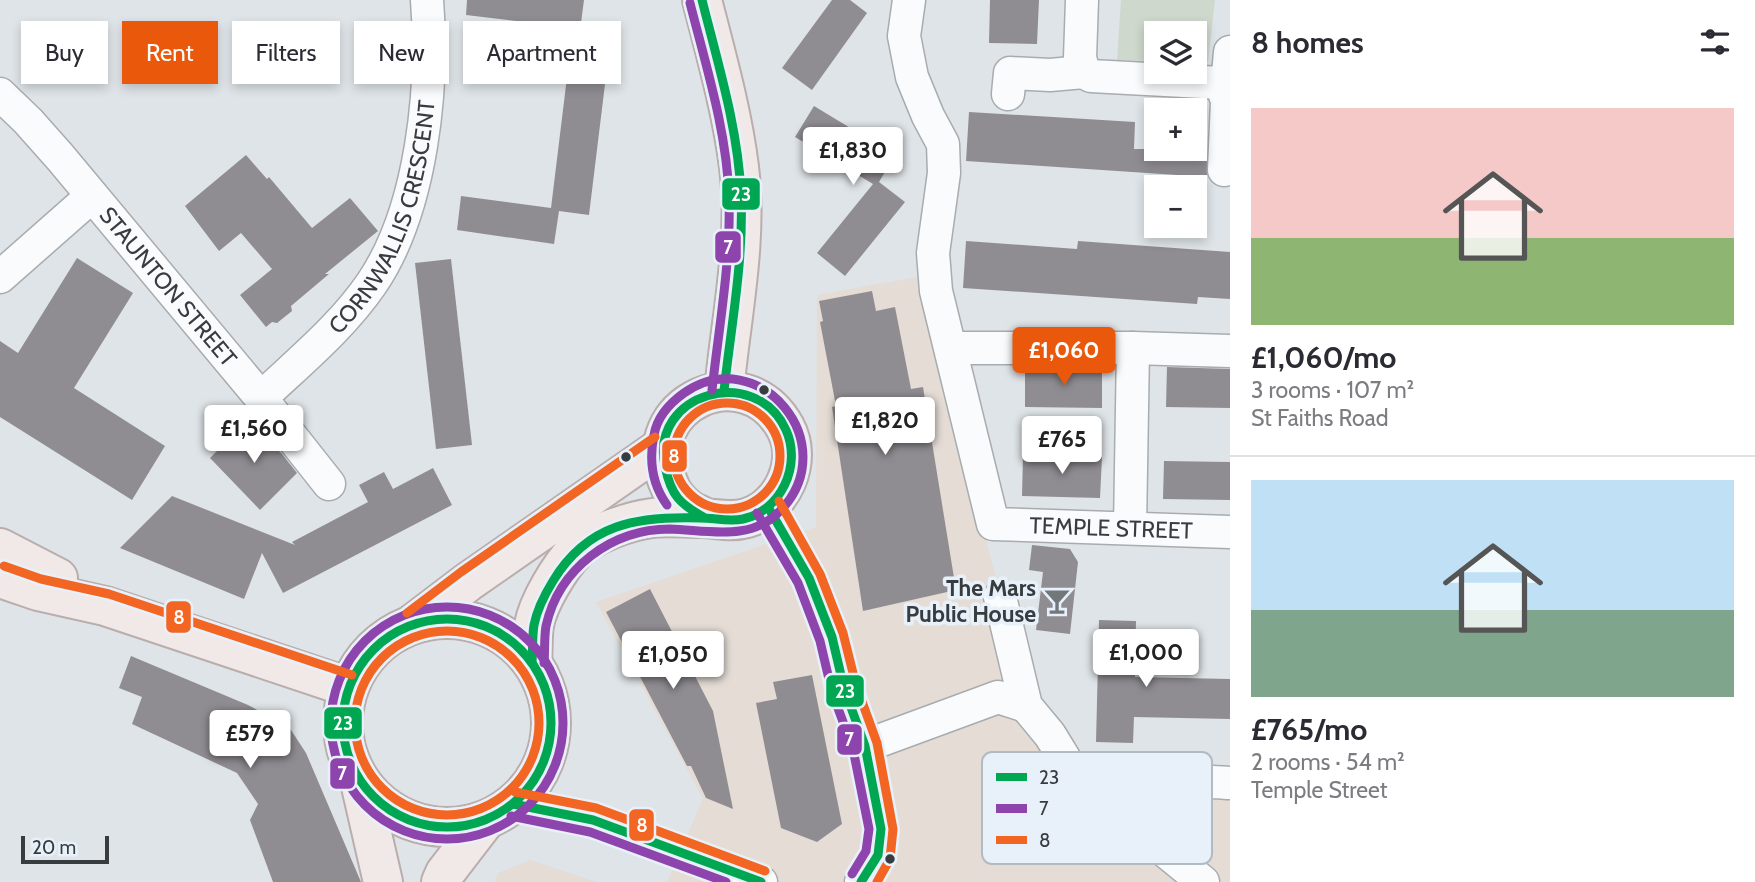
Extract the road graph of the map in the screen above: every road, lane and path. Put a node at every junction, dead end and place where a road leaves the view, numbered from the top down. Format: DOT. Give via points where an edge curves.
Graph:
graph roads {
  1 [pos="427,0"];
  2 [pos="702,0"];
  3 [pos="909,0"];
  4 [pos="1082,0"];
  5 [pos="1230,52"];
  6 [pos="1084,72"];
  7 [pos="1220,83"];
  8 [pos="0,93"];
  9 [pos="1009,94"];
  10 [pos="1224,170"];
  11 [pos="92,196"];
  12 [pos="0,277"];
  13 [pos="952,348"];
  14 [pos="1133,348"];
  15 [pos="1230,351"];
  16 [pos="724,391"];
  17 [pos="261,398"];
  18 [pos="662,447"];
  19 [pos="330,484"];
  20 [pos="768,507"];
  21 [pos="705,518"];
  22 [pos="1130,528"];
  23 [pos="1230,532"];
  24 [pos="0,548"];
  25 [pos="0,578"];
  26 [pos="1000,597"];
  27 [pos="105,606"];
  28 [pos="414,623"];
  29 [pos="533,662"];
  30 [pos="348,687"];
  31 [pos="1026,706"];
  32 [pos="865,746"];
  33 [pos="1060,752"];
  34 [pos="360,782"];
  35 [pos="1212,782"];
  36 [pos="1230,783"];
  37 [pos="499,813"];
  38 [pos="1188,864"];
  39 [pos="383,882"];
  40 [pos="441,882"];
  41 [pos="761,882"];
  42 [pos="861,882"];
  43 [pos="1203,882"];
  1 -- 17 [label="street, CORNWALLIS CRESCENT" via="426,108 397,234 361,298"];
  2 -- 16 [label="main road" via="739,168 741,237"];
  3 -- 13 [label="street" via="904,36 912,76 943,144 933,267"];
  4 -- 6 [label="street" via="1080,58"];
  5 -- 7 [label="street" via="1228,74"];
  6 -- 7 [label="street" via="1136,80"];
  6 -- 9 [label="street" via="1010,73"];
  7 -- 10 [label="street" via="1227,101"];
  8 -- 11 [label="street, STAUNTON STREET"];
  11 -- 12 [label="street"];
  11 -- 17 [label="street, STAUNTON STREET"];
  13 -- 14 [label="street"];
  13 -- 22 [label="street, TEMPLE STREET" via="993,524"];
  14 -- 15 [label="street"];
  14 -- 22 [label="street"];
  16 -- 18 [label="main road" via="706,394 676,414"];
  16 -- 20 [label="main road" via="763,401 788,433 790,473"];
  17 -- 19 [label="street, STAUNTON STREET"];
  18 -- 21 [label="main road" via="663,469 671,490 685,507"];
  18 -- 28 [label="main road"];
  20 -- 21 [label="main road" via="727,522"];
  20 -- 32 [label="street" via="809,578"];
  21 -- 29 [label="main road" via="651,518 610,528 576,550 542,603 534,624"];
  22 -- 23 [label="street, TEMPLE STREET"];
  24 -- 27 [label="main road"];
  25 -- 27 [label="main road"];
  26 -- 31 [label="street"];
  27 -- 30 [label="main road"];
  28 -- 29 [label="main road" via="447,618 480,623 509,639"];
  28 -- 30 [label="main road" via="386,637 363,660"];
  29 -- 37 [label="main road" via="545,685 551,737 531,786"];
  30 -- 34 [label="main road" via="342,720 346,752"];
  31 -- 32 [label="street" via="998,697"];
  31 -- 33 [label="street"];
  32 -- 42 [label="street" via="881,829 878,855"];
  34 -- 37 [label="main road" via="384,808 415,824 450,828"];
  34 -- 39 [label="main road"];
  35 -- 36 [label="street"];
  37 -- 40 [label="main road"];
  37 -- 41 [label="street" via="593,820"];
  38 -- 43 [label="street"];
}
